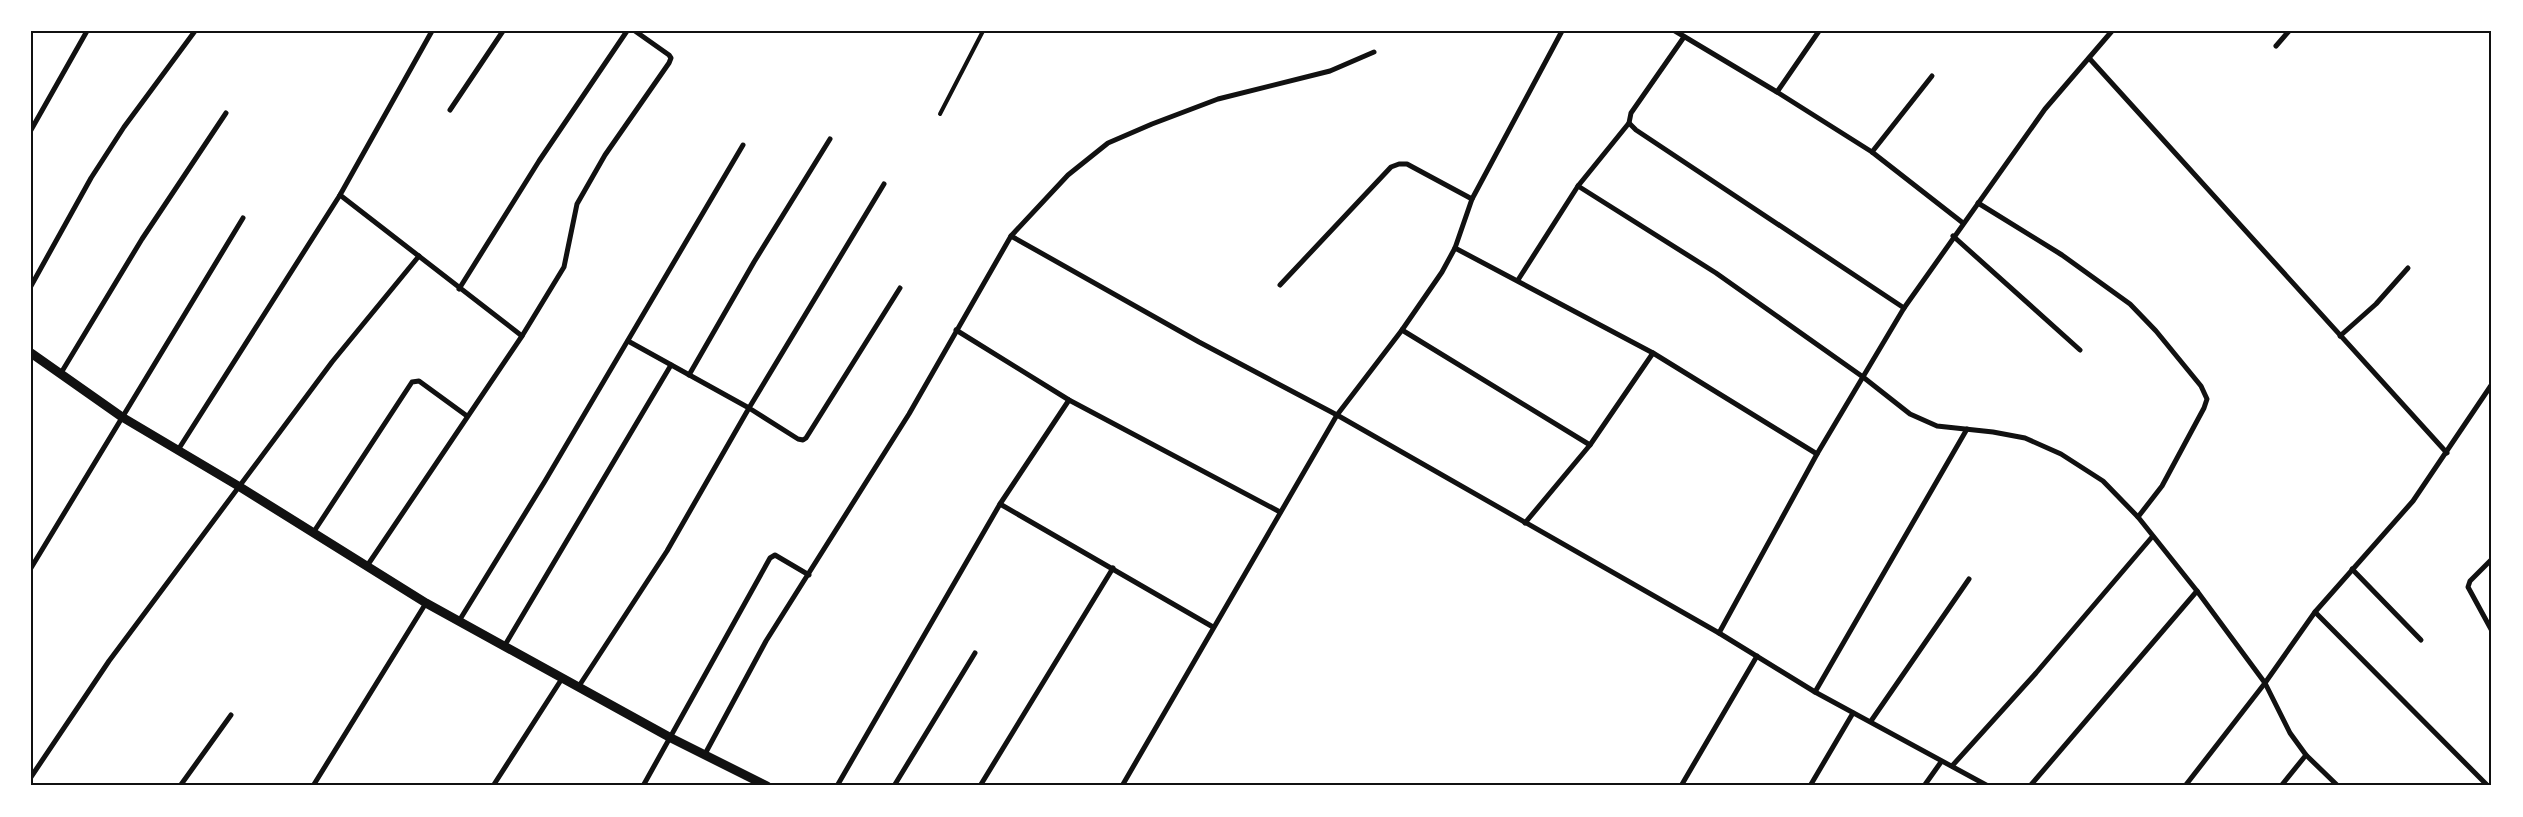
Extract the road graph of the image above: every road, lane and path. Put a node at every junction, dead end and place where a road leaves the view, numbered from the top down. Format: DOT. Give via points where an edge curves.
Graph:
graph roads {
  1 [pos="87,31"];
  2 [pos="196,31"];
  3 [pos="432,31"];
  4 [pos="503,31"];
  5 [pos="627,31"];
  6 [pos="635,31"];
  7 [pos="983,31"];
  8 [pos="1562,31"];
  9 [pos="1675,31"];
  10 [pos="1819,31"];
  11 [pos="2112,31"];
  12 [pos="2289,31"];
  13 [pos="1684,37"];
  14 [pos="2276,46"];
  15 [pos="1374,52"];
  16 [pos="2089,58"];
  17 [pos="1932,76"];
  18 [pos="1777,92"];
  19 [pos="450,110"];
  20 [pos="226,113"];
  21 [pos="940,114"];
  22 [pos="1629,123"];
  23 [pos="31,130"];
  24 [pos="830,139"];
  25 [pos="743,145"];
  26 [pos="1872,152"];
  27 [pos="884,184"];
  28 [pos="1578,186"];
  29 [pos="340,195"];
  30 [pos="1472,200"];
  31 [pos="1978,203"];
  32 [pos="243,218"];
  33 [pos="1963,223"];
  34 [pos="1011,236"];
  35 [pos="1953,236"];
  36 [pos="1455,248"];
  37 [pos="419,256"];
  38 [pos="2408,268"];
  39 [pos="1518,280"];
  40 [pos="1280,285"];
  41 [pos="31,286"];
  42 [pos="900,288"];
  43 [pos="459,289"];
  44 [pos="1904,308"];
  45 [pos="956,330"];
  46 [pos="1402,330"];
  47 [pos="522,336"];
  48 [pos="2340,336"];
  49 [pos="628,341"];
  50 [pos="2080,350"];
  51 [pos="31,353"];
  52 [pos="1653,353"];
  53 [pos="671,365"];
  54 [pos="61,373"];
  55 [pos="689,375"];
  56 [pos="1863,377"];
  57 [pos="2492,384"];
  58 [pos="1069,400"];
  59 [pos="749,408"];
  60 [pos="1337,415"];
  61 [pos="467,416"];
  62 [pos="122,417"];
  63 [pos="1966,429"];
  64 [pos="1590,445"];
  65 [pos="178,450"];
  66 [pos="2447,453"];
  67 [pos="1817,454"];
  68 [pos="240,487"];
  69 [pos="1000,504"];
  70 [pos="1280,512"];
  71 [pos="2138,518"];
  72 [pos="1525,523"];
  73 [pos="313,533"];
  74 [pos="2152,537"];
  75 [pos="2492,559"];
  76 [pos="367,566"];
  77 [pos="31,568"];
  78 [pos="1113,568"];
  79 [pos="2352,569"];
  80 [pos="809,575"];
  81 [pos="1969,579"];
  82 [pos="2196,591"];
  83 [pos="426,603"];
  84 [pos="2315,612"];
  85 [pos="458,622"];
  86 [pos="1213,627"];
  87 [pos="2492,630"];
  88 [pos="1719,633"];
  89 [pos="2421,640"];
  90 [pos="505,645"];
  91 [pos="974,653"];
  92 [pos="1757,656"];
  93 [pos="563,677"];
  94 [pos="2265,683"];
  95 [pos="579,686"];
  96 [pos="1815,692"];
  97 [pos="1853,713"];
  98 [pos="231,715"];
  99 [pos="1871,721"];
  100 [pos="671,738"];
  101 [pos="704,754"];
  102 [pos="2306,755"];
  103 [pos="1941,762"];
  104 [pos="1952,766"];
  105 [pos="31,777"];
  106 [pos="182,784"];
  107 [pos="189,786"];
  108 [pos="313,786"];
  109 [pos="493,786"];
  110 [pos="642,786"];
  111 [pos="767,786"];
  112 [pos="837,786"];
  113 [pos="894,786"];
  114 [pos="980,786"];
  115 [pos="1122,786"];
  116 [pos="1681,786"];
  117 [pos="1810,786"];
  118 [pos="1924,786"];
  119 [pos="1988,786"];
  120 [pos="2030,786"];
  121 [pos="2185,786"];
  122 [pos="2281,786"];
  123 [pos="2338,786"];
  124 [pos="2488,786"];
  1 -- 23 [label="street"];
  2 -- 41 [label="street" via="124,127 91,178"];
  3 -- 29 [label="street"];
  4 -- 19 [label="street"];
  5 -- 43 [label="street" via="539,161"];
  6 -- 47 [label="street" via="671,58 604,155 585,189 577,204 564,267"];
  7 -- 21 [label="lane"];
  8 -- 30 [label="street"];
  9 -- 13 [label="street"];
  10 -- 18 [label="street"];
  11 -- 16 [label="street"];
  12 -- 14 [label="street"];
  13 -- 18 [label="street"];
  13 -- 22 [label="street" via="1631,113"];
  15 -- 34 [label="street" via="1330,71 1218,99 1108,143 1068,174"];
  16 -- 31 [label="street" via="2045,109"];
  16 -- 48 [label="street"];
  17 -- 26 [label="street"];
  18 -- 26 [label="street"];
  20 -- 54 [label="street" via="142,239"];
  22 -- 28 [label="street"];
  22 -- 44 [label="street"];
  24 -- 55 [label="street"];
  25 -- 49 [label="street"];
  26 -- 33 [label="street"];
  27 -- 59 [label="street"];
  28 -- 39 [label="street"];
  28 -- 56 [label="street" via="1716,273"];
  29 -- 37 [label="street"];
  29 -- 65 [label="street"];
  30 -- 36 [label="street"];
  30 -- 40 [label="street" via="1407,164 1391,167"];
  31 -- 33 [label="street"];
  31 -- 71 [label="street" via="2062,255 2123,299 2156,331 2201,386 2207,399 2204,408 2162,486"];
  32 -- 62 [label="street"];
  33 -- 35 [label="street"];
  34 -- 45 [label="street"];
  34 -- 60 [label="street" via="1198,342"];
  35 -- 44 [label="street"];
  35 -- 50 [label="street"];
  36 -- 39 [label="street"];
  36 -- 46 [label="street"];
  37 -- 43 [label="street"];
  37 -- 68 [label="street" via="332,362"];
  38 -- 48 [label="street" via="2376,304"];
  39 -- 52 [label="street"];
  42 -- 59 [label="street" via="806,438 798,439"];
  43 -- 47 [label="street"];
  44 -- 56 [label="street"];
  45 -- 58 [label="street"];
  45 -- 80 [label="street" via="909,414"];
  46 -- 60 [label="street"];
  46 -- 64 [label="street"];
  47 -- 61 [label="street"];
  48 -- 66 [label="street"];
  49 -- 53 [label="street"];
  49 -- 85 [label="street"];
  51 -- 54 [label="street"];
  52 -- 64 [label="street"];
  52 -- 67 [label="street"];
  53 -- 55 [label="street"];
  53 -- 90 [label="street"];
  54 -- 62 [label="street"];
  55 -- 59 [label="street"];
  56 -- 63 [label="street" via="1910,414 1937,426"];
  56 -- 67 [label="street"];
  57 -- 66 [label="street"];
  58 -- 69 [label="street"];
  58 -- 70 [label="street"];
  59 -- 95 [label="street" via="667,551"];
  60 -- 70 [label="street"];
  60 -- 72 [label="street"];
  61 -- 73 [label="street" via="419,381 412,382"];
  61 -- 76 [label="street"];
  62 -- 65 [label="street"];
  62 -- 77 [label="street"];
  63 -- 71 [label="street" via="2025,438 2061,454 2103,481"];
  63 -- 96 [label="street"];
  64 -- 72 [label="street"];
  65 -- 68 [label="street"];
  66 -- 79 [label="street" via="2413,501"];
  67 -- 88 [label="street"];
  68 -- 73 [label="street"];
  68 -- 105 [label="street" via="109,661"];
  69 -- 78 [label="street"];
  69 -- 112 [label="street"];
  70 -- 86 [label="street"];
  71 -- 74 [label="street"];
  72 -- 88 [label="street"];
  73 -- 76 [label="street"];
  74 -- 82 [label="street"];
  74 -- 104 [label="street"];
  75 -- 87 [label="street" via="2468,587"];
  76 -- 83 [label="street"];
  78 -- 86 [label="street"];
  78 -- 114 [label="street"];
  79 -- 84 [label="street"];
  79 -- 89 [label="street"];
  80 -- 100 [label="street" via="780,557 770,558"];
  80 -- 101 [label="street" via="766,642"];
  81 -- 99 [label="street"];
  82 -- 94 [label="street"];
  82 -- 120 [label="street"];
  83 -- 85 [label="street"];
  83 -- 108 [label="street"];
  84 -- 94 [label="street"];
  84 -- 124 [label="street"];
  85 -- 90 [label="street"];
  86 -- 115 [label="street"];
  88 -- 92 [label="street"];
  90 -- 93 [label="street"];
  91 -- 113 [label="street"];
  92 -- 96 [label="street"];
  92 -- 116 [label="street"];
  93 -- 95 [label="street"];
  93 -- 109 [label="street"];
  94 -- 102 [label="street" via="2282,720"];
  94 -- 121 [label="street"];
  95 -- 100 [label="street"];
  96 -- 97 [label="street"];
  97 -- 99 [label="street"];
  97 -- 117 [label="street"];
  98 -- 106 [label="street"];
  99 -- 103 [label="street"];
  100 -- 101 [label="street"];
  100 -- 110 [label="street"];
  101 -- 111 [label="street"];
  102 -- 122 [label="street"];
  102 -- 123 [label="street"];
  103 -- 104 [label="street"];
  103 -- 118 [label="street"];
  104 -- 119 [label="street"];
  106 -- 107 [label="street"];
}
